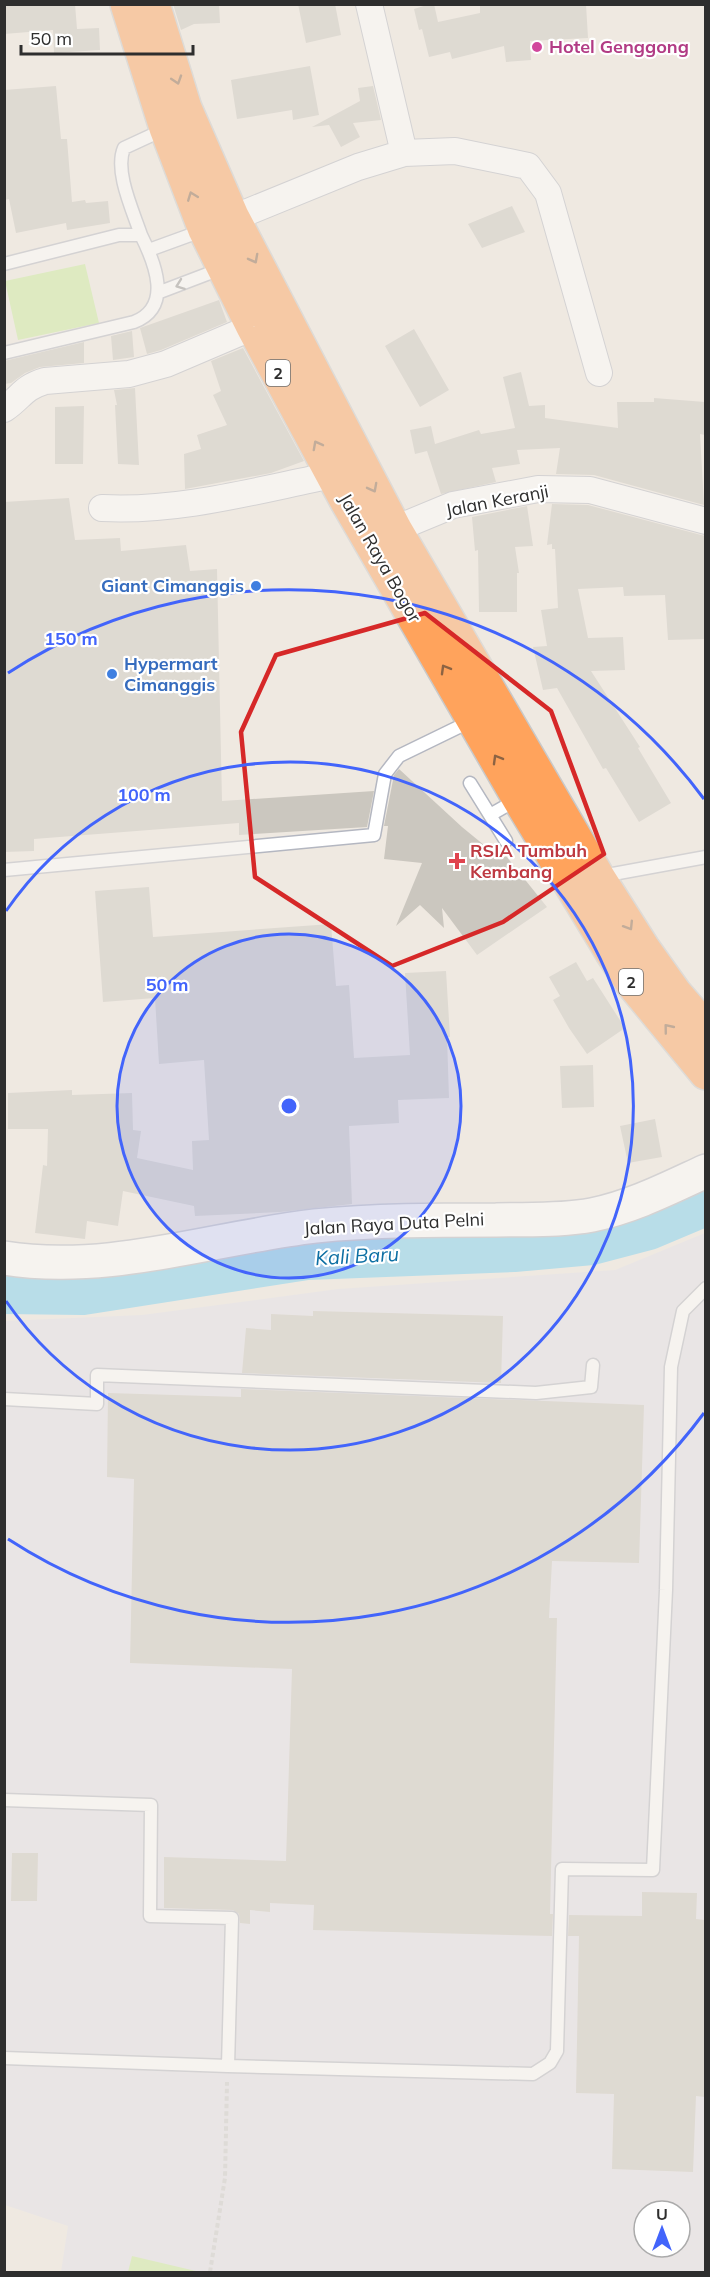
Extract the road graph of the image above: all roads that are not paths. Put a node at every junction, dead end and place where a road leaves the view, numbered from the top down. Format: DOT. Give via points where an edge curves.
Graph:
graph roads {
  1 [pos="127,4"];
  2 [pos="153,4"];
  3 [pos="369,4"];
  4 [pos="155,133"];
  5 [pos="404,153"];
  6 [pos="218,223"];
  7 [pos="141,235"];
  8 [pos="149,250"];
  9 [pos="4,264"];
  10 [pos="225,268"];
  11 [pos="160,292"];
  12 [pos="253,327"];
  13 [pos="4,353"];
  14 [pos="599,374"];
  15 [pos="4,409"];
  16 [pos="333,475"];
  17 [pos="102,508"];
  18 [pos="705,521"];
  19 [pos="395,529"];
  20 [pos="474,720"];
  21 [pos="470,783"];
  22 [pos="532,791"];
  23 [pos="490,815"];
  24 [pos="506,841"];
  25 [pos="705,857"];
  26 [pos="4,870"];
  27 [pos="598,877"];
  28 [pos="705,1029"];
  29 [pos="705,1073"];
  30 [pos="705,1171"];
  31 [pos="4,1257"];
  32 [pos="705,1288"];
  33 [pos="593,1365"];
  34 [pos="4,1399"];
  35 [pos="4,1800"];
  36 [pos="4,2058"];
  37 [pos="228,2066"];
  1 -- 4 [label="highway, Jalan Raya Bogor / 2"];
  2 -- 6 [label="highway, Jalan Raya Bogor / 2, one-way"];
  3 -- 5 [label="street"];
  6 -- 4 [label="highway, Jalan Raya Bogor / 2, one-way"];
  4 -- 7 [label="lane" via="124,148 122,154 125,186"];
  5 -- 6 [label="street" via="358,167"];
  5 -- 14 [label="street" via="455,151 528,166 548,193"];
  6 -- 8 [label="lane"];
  6 -- 10 [label="highway, Jalan Raya Bogor / 2"];
  6 -- 19 [label="highway, Jalan Raya Bogor / 2, one-way"];
  7 -- 8 [label="lane"];
  7 -- 9 [label="lane" via="119,235"];
  8 -- 11 [label="lane"];
  10 -- 11 [label="lane, one-way"];
  10 -- 12 [label="highway, Jalan Raya Bogor / 2"];
  11 -- 13 [label="lane" via="152,309 134,322"];
  12 -- 15 [label="street" via="166,364 129,374 35,384"];
  16 -- 12 [label="highway, Jalan Raya Bogor / 2, one-way"];
  16 -- 17 [label="street" via="184,505 134,510"];
  20 -- 16 [label="highway, Jalan Raya Bogor / 2, one-way"];
  18 -- 19 [label="street, Jalan Keranji" via="590,490 538,489 453,505"];
  19 -- 22 [label="highway, Jalan Raya Bogor / 2"];
  22 -- 20 [label="highway, Jalan Raya Bogor / 2, one-way"];
  20 -- 26 [label="lane" via="399,756 385,774 374,835"];
  21 -- 23 [label="lane"];
  22 -- 23 [label="lane"];
  22 -- 27 [label="highway, Jalan Raya Bogor / 2"];
  29 -- 22 [label="highway, Jalan Raya Bogor / 2, one-way" via="632,983 568,883"];
  23 -- 24 [label="lane"];
  25 -- 27 [label="lane"];
  27 -- 28 [label="highway, Jalan Raya Bogor / 2, one-way" via="642,948"];
  30 -- 31 [label="main road, Jalan Raya Duta Pelni" via="647,1198 572,1218 315,1226 93,1261 54,1263"];
  32 -- 37 [label="lane" via="683,1311 671,1367 653,1870 562,1869 557,2051 550,2063 533,2074"];
  33 -- 34 [label="lane" via="591,1387 536,1393 97,1374 97,1404"];
  35 -- 37 [label="lane" via="152,1805 150,1916 232,1918"];
  36 -- 37 [label="lane"];
}
